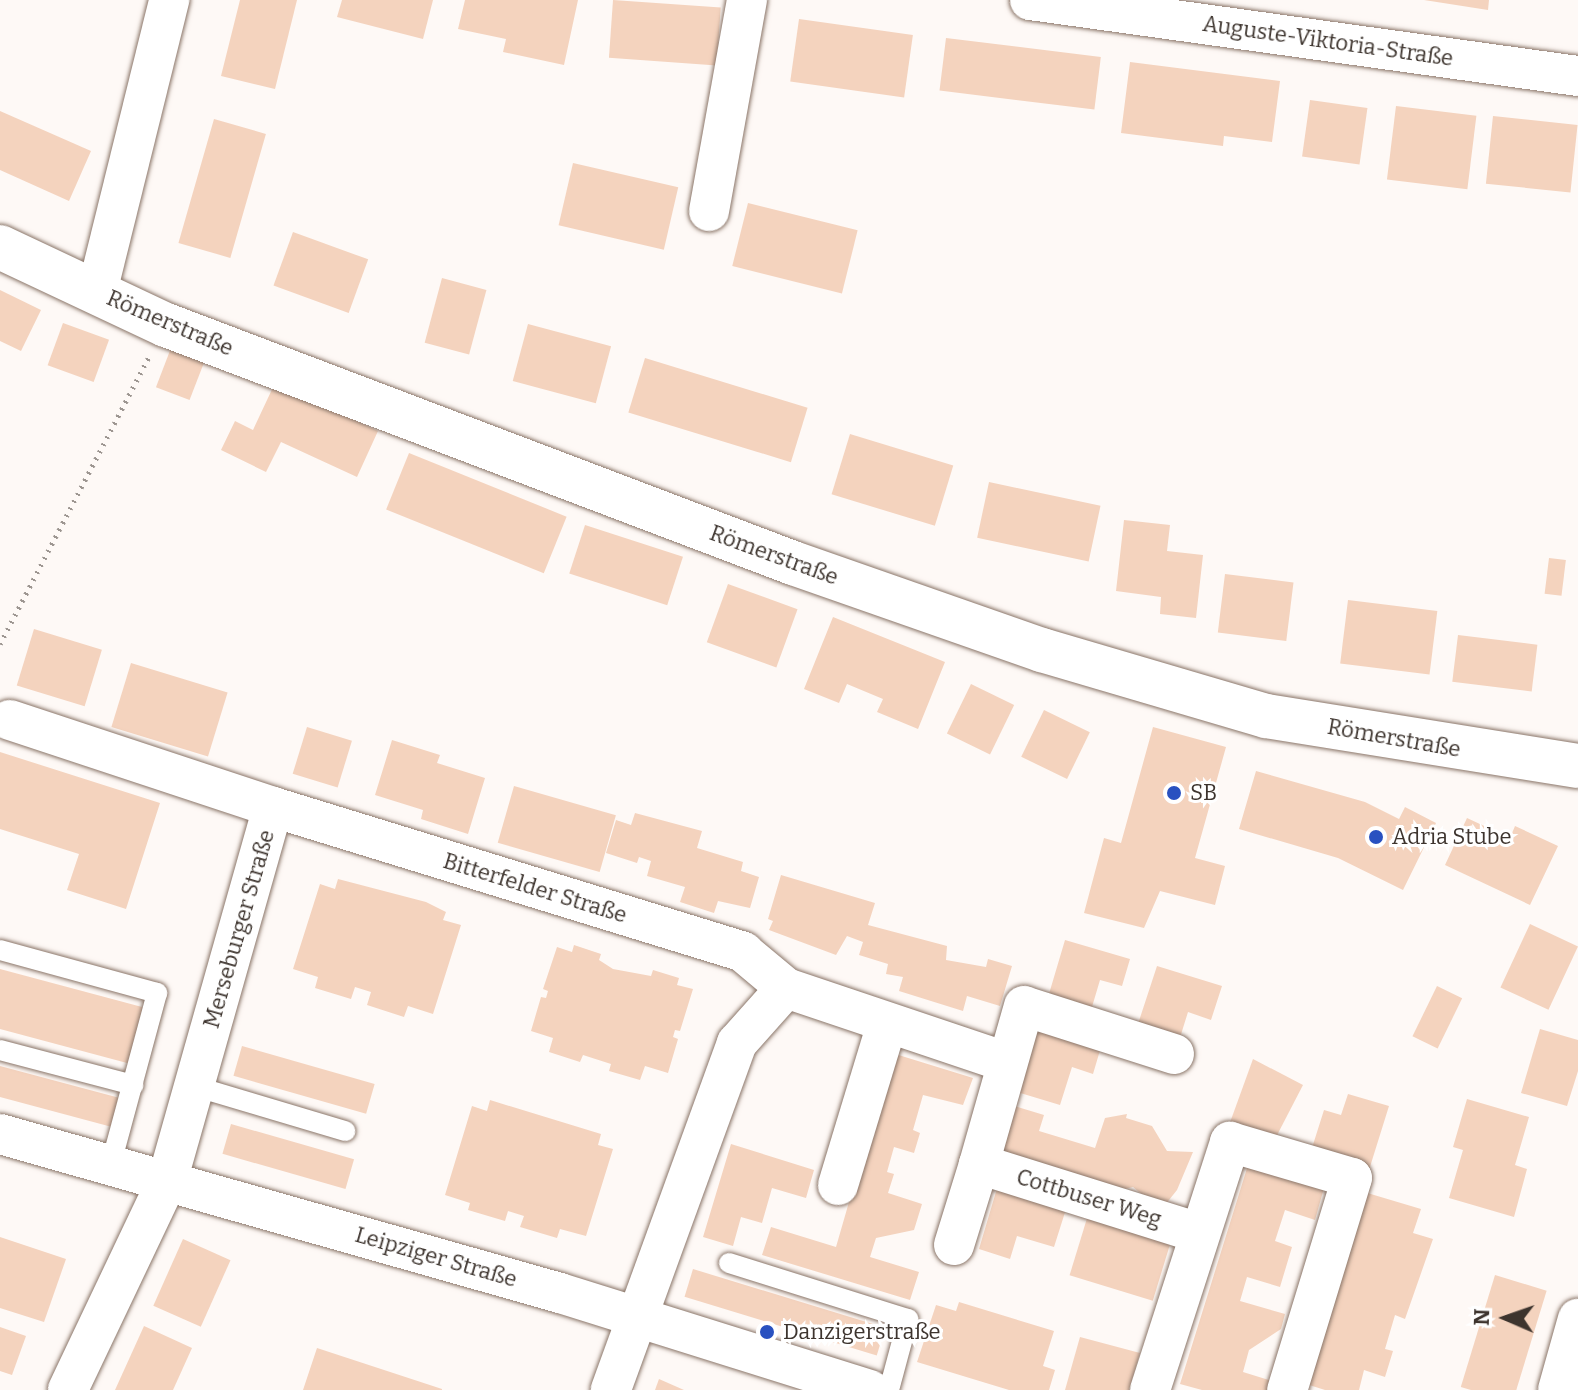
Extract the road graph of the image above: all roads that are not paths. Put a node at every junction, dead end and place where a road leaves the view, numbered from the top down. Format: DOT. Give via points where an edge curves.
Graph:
graph roads {
  1 [pos="169,0"];
  2 [pos="747,0"];
  3 [pos="1030,0"];
  4 [pos="1578,76"];
  5 [pos="709,211"];
  6 [pos="0,247"];
  7 [pos="97,292"];
  8 [pos="10,720"];
  9 [pos="1578,766"];
  10 [pos="273,807"];
  11 [pos="0,950"];
  12 [pos="786,988"];
  13 [pos="887,1024"];
  14 [pos="0,1050"];
  15 [pos="1174,1054"];
  16 [pos="1006,1062"];
  17 [pos="133,1085"];
  18 [pos="194,1086"];
  19 [pos="345,1131"];
  20 [pos="0,1134"];
  21 [pos="111,1164"];
  22 [pos="979,1164"];
  23 [pos="168,1179"];
  24 [pos="838,1185"];
  25 [pos="1199,1233"];
  26 [pos="954,1245"];
  27 [pos="729,1263"];
  28 [pos="641,1318"];
  29 [pos="1578,1319"];
  30 [pos="68,1390"];
  31 [pos="611,1390"];
  32 [pos="870,1390"];
  33 [pos="889,1390"];
  34 [pos="1150,1390"];
  35 [pos="1287,1390"];
  36 [pos="1558,1390"];
  1 -- 7 [label="street"];
  2 -- 5 [label="street"];
  3 -- 4 [label="street, Auguste-Viktoria-Straße"];
  6 -- 7 [label="main road, Römerstraße"];
  7 -- 9 [label="main road, Römerstraße" via="166,325 793,563 1109,672 1266,716"];
  8 -- 10 [label="street, Merseburger Straße"];
  10 -- 12 [label="street, Bitterfelder Straße" via="743,952"];
  10 -- 18 [label="street, Merseburger Straße"];
  11 -- 17 [label="lane" via="157,993"];
  12 -- 13 [label="street, Bitterfelder Straße"];
  12 -- 28 [label="street" via="737,1043"];
  13 -- 16 [label="street, Bitterfelder Straße"];
  13 -- 24 [label="street"];
  14 -- 17 [label="lane"];
  15 -- 16 [label="street" via="1024,1006"];
  16 -- 22 [label="street"];
  17 -- 21 [label="lane"];
  18 -- 19 [label="lane"];
  18 -- 23 [label="street, Merseburger Straße"];
  20 -- 21 [label="street, Leipziger Straße"];
  21 -- 23 [label="street, Leipziger Straße"];
  22 -- 25 [label="street, Cottbuser Weg"];
  22 -- 26 [label="street"];
  23 -- 28 [label="street, Leipziger Straße"];
  23 -- 30 [label="street, Merseburger Straße"];
  25 -- 34 [label="street"];
  25 -- 35 [label="street" via="1230,1142 1352,1178"];
  27 -- 33 [label="lane" via="908,1319"];
  28 -- 31 [label="street"];
  28 -- 32 [label="street, Leipziger Straße"];
  29 -- 36 [label="street"];
}
